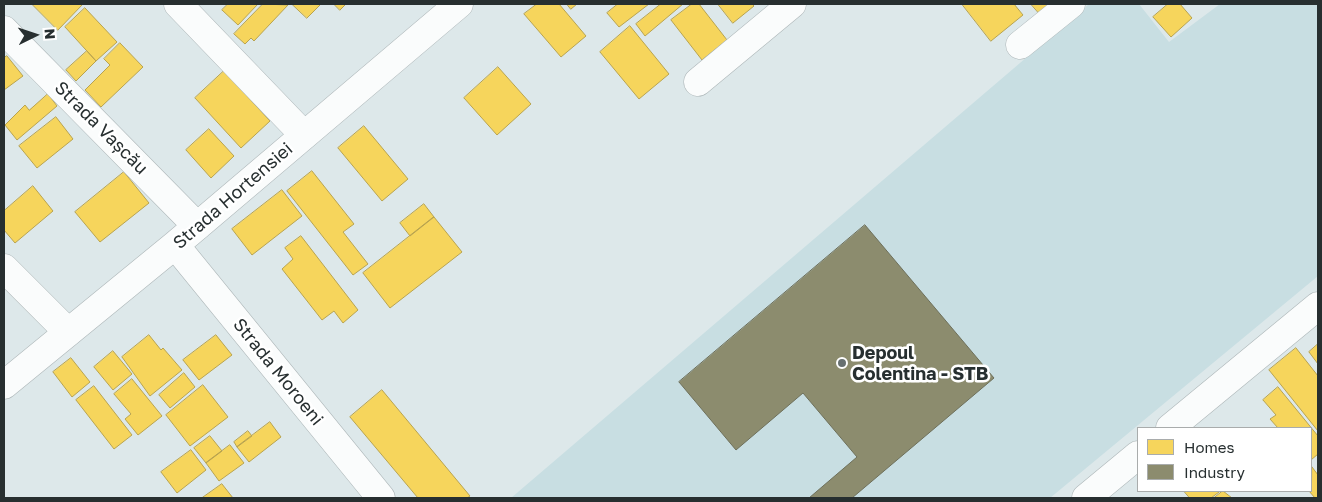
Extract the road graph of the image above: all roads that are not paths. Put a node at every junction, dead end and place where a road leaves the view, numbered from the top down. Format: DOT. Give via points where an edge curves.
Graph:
graph roads {
  1 [pos="178,4"];
  2 [pos="792,4"];
  3 [pos="1071,4"];
  4 [pos="451,6"];
  5 [pos="4,30"];
  6 [pos="1020,44"];
  7 [pos="698,82"];
  8 [pos="304,134"];
  9 [pos="198,226"];
  10 [pos="175,245"];
  11 [pos="4,268"];
  12 [pos="1318,306"];
  13 [pos="68,332"];
  14 [pos="4,385"];
  15 [pos="1171,427"];
  16 [pos="1137,456"];
  17 [pos="381,498"];
  18 [pos="1086,498"];
  1 -- 8 [label="street"];
  2 -- 7 [label="street"];
  3 -- 6 [label="street"];
  4 -- 8 [label="street, Strada Hortensiei"];
  5 -- 9 [label="street, Strada Vașcău"];
  8 -- 9 [label="street, Strada Hortensiei"];
  9 -- 10 [label="street, Strada Hortensiei"];
  10 -- 13 [label="street, Strada Hortensiei"];
  10 -- 17 [label="street, Strada Moroeni"];
  11 -- 13 [label="street"];
  12 -- 15 [label="street"];
  13 -- 14 [label="street, Strada Hortensiei"];
  16 -- 18 [label="street"];
}
